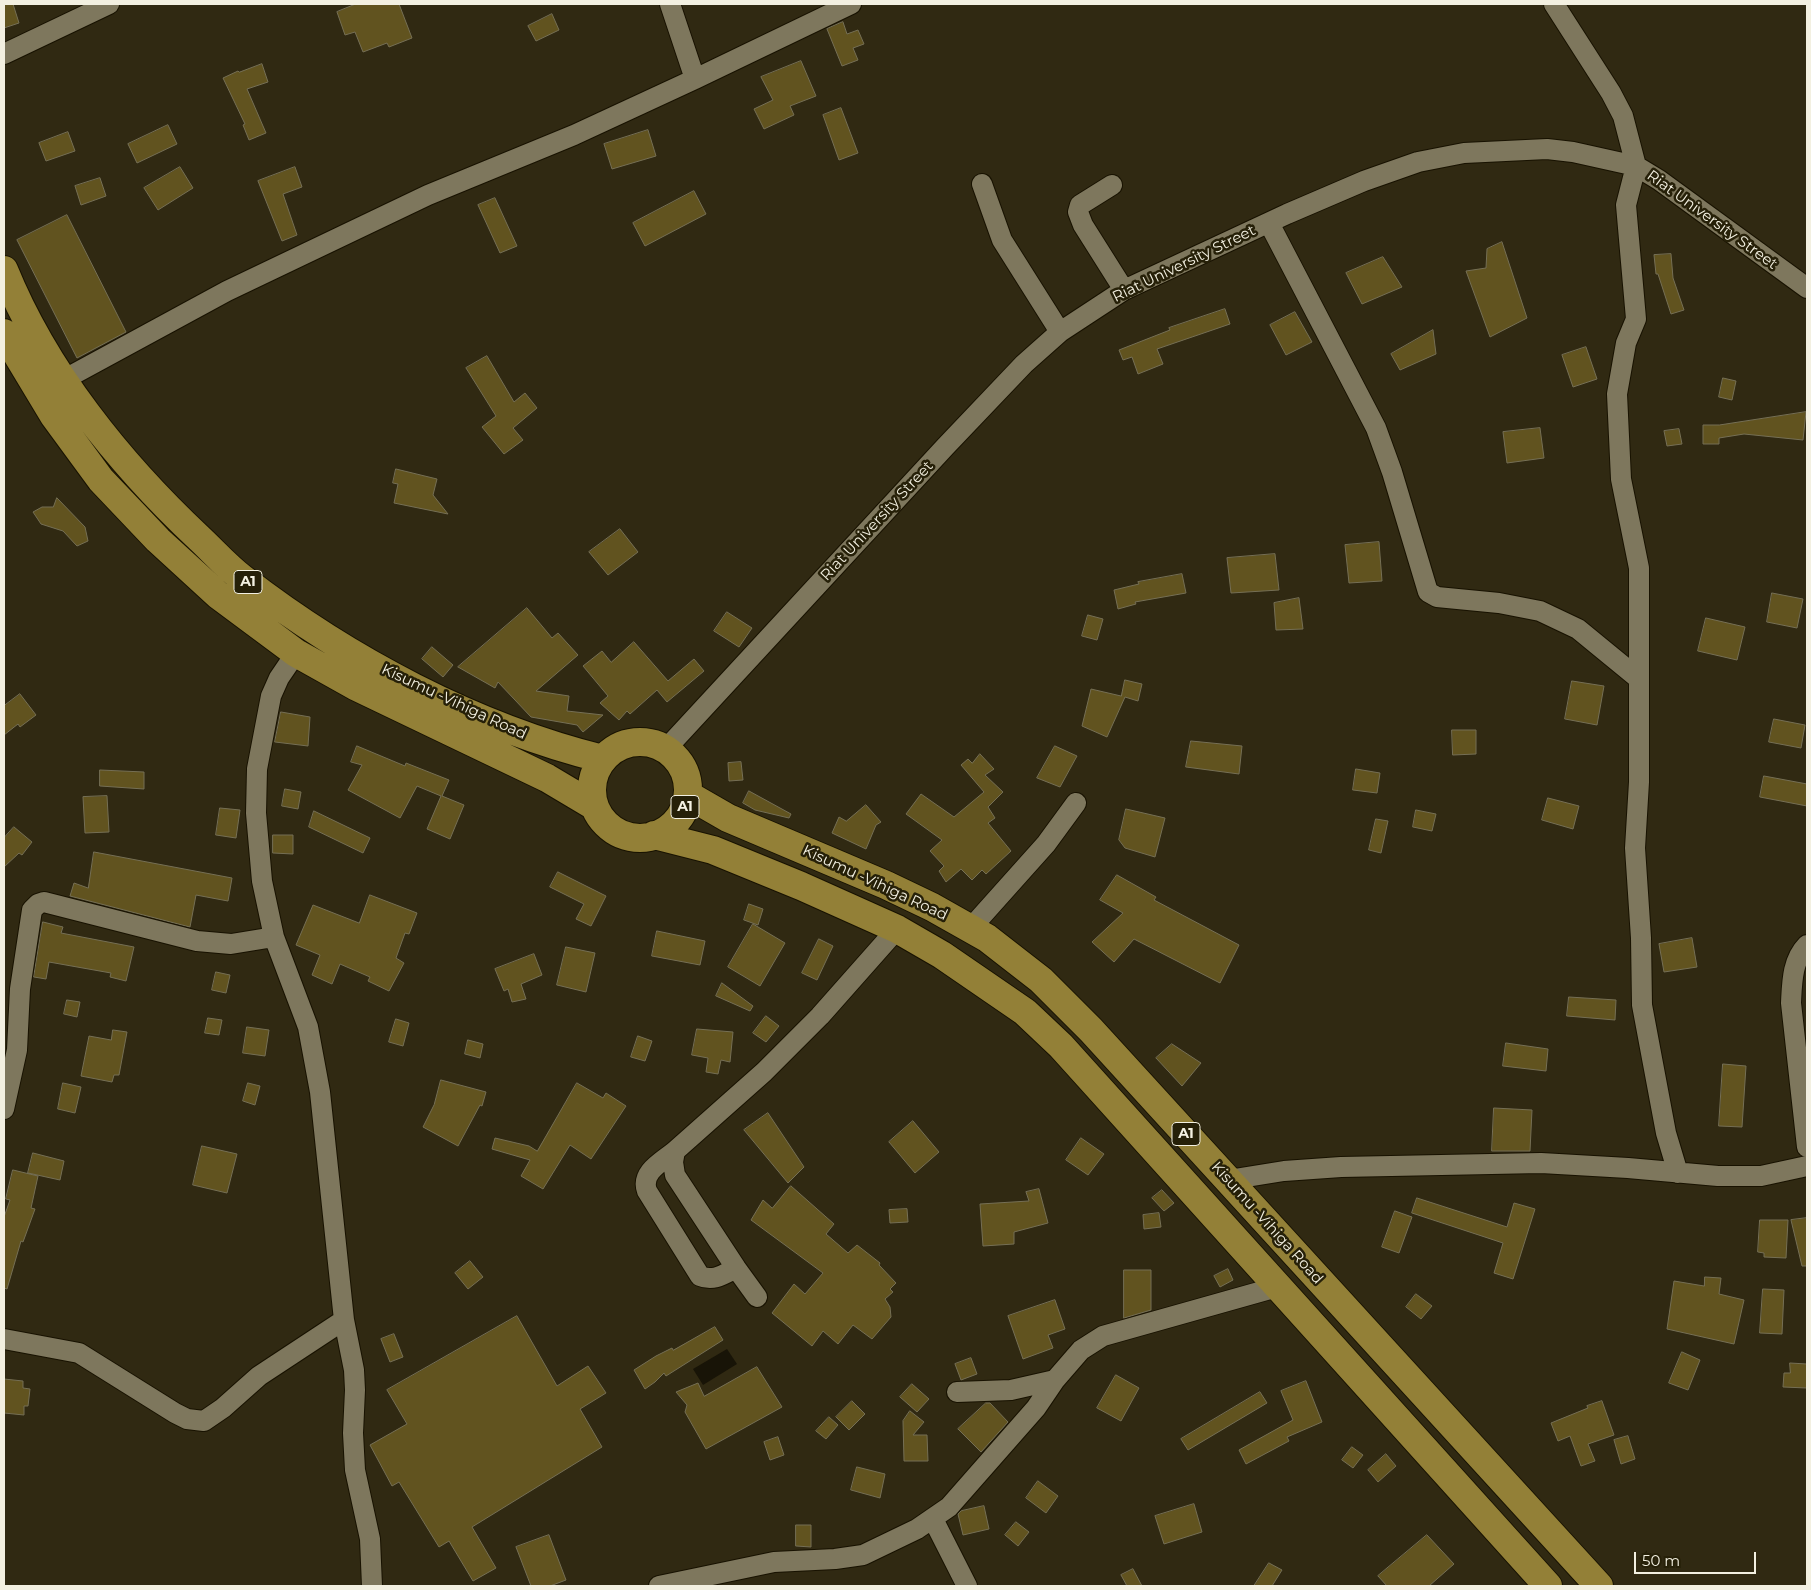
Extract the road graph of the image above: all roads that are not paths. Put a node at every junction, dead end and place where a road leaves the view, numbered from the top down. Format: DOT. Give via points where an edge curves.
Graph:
graph roads {
  1 [pos="109,4"];
  2 [pos="670,4"];
  3 [pos="851,4"];
  4 [pos="1554,4"];
  5 [pos="4,54"];
  6 [pos="695,79"];
  7 [pos="1636,166"];
  8 [pos="982,184"];
  9 [pos="1112,185"];
  10 [pos="1269,223"];
  11 [pos="4,270"];
  12 [pos="1807,288"];
  13 [pos="1124,290"];
  14 [pos="1060,332"];
  15 [pos="4,333"];
  16 [pos="63,380"];
  17 [pos="296,652"];
  18 [pos="1639,679"];
  19 [pos="665,750"];
  20 [pos="603,759"];
  21 [pos="688,795"];
  22 [pos="1076,803"];
  23 [pos="594,806"];
  24 [pos="654,835"];
  25 [pos="897,929"];
  26 [pos="970,929"];
  27 [pos="274,937"];
  28 [pos="1807,945"];
  29 [pos="4,1109"];
  30 [pos="1807,1147"];
  31 [pos="676,1151"];
  32 [pos="1807,1166"];
  33 [pos="1678,1173"];
  34 [pos="1228,1180"];
  35 [pos="736,1268"];
  36 [pos="1277,1287"];
  37 [pos="757,1297"];
  38 [pos="344,1320"];
  39 [pos="4,1339"];
  40 [pos="1055,1380"];
  41 [pos="957,1392"];
  42 [pos="933,1518"];
  43 [pos="372,1586"];
  44 [pos="658,1586"];
  45 [pos="967,1586"];
  46 [pos="1548,1586"];
  47 [pos="1600,1586"];
  1 -- 5 [label="street"];
  2 -- 6 [label="street"];
  3 -- 6 [label="street"];
  4 -- 7 [label="street" via="1623,116"];
  6 -- 16 [label="street" via="419,199 227,291"];
  7 -- 10 [label="street, Riat University Street" via="1547,149 1464,153 1418,162 1364,181"];
  7 -- 12 [label="street, Riat University Street"];
  7 -- 18 [label="street" via="1626,205 1636,319 1626,343 1618,394 1621,480 1639,568"];
  8 -- 14 [label="street" via="1002,240"];
  9 -- 13 [label="street" via="1080,205 1078,212"];
  10 -- 13 [label="street, Riat University Street"];
  10 -- 18 [label="street" via="1376,428 1428,592 1437,597 1540,610 1578,629"];
  11 -- 16 [label="highway, Kisumu -Vihiga Road / A1" via="17,302"];
  13 -- 14 [label="street, Riat University Street"];
  14 -- 19 [label="street, Riat University Street" via="1024,364"];
  15 -- 17 [label="highway, Kisumu -Vihiga Road / A1" via="54,416 101,480 158,540 218,595"];
  16 -- 20 [label="highway, Kisumu -Vihiga Road / A1" via="118,454 178,518 241,578 305,623 400,680 501,727 559,748"];
  17 -- 23 [label="highway, Kisumu -Vihiga Road / A1" via="355,686 547,778"];
  17 -- 27 [label="street" via="270,696 257,769 256,813 262,881"];
  18 -- 33 [label="street" via="1635,848 1642,1005 1666,1133"];
  19 -- 20 [label="highway" via="645,743 630,744"];
  19 -- 21 [label="highway, A1" via="681,766 687,780"];
  20 -- 23 [label="highway" via="595,774"];
  21 -- 24 [label="highway, A1" via="676,822"];
  21 -- 26 [label="highway, Kisumu -Vihiga Road / A1" via="728,818 886,885"];
  22 -- 26 [label="street" via="1046,844"];
  23 -- 24 [label="highway, A1" via="615,831 631,837"];
  24 -- 25 [label="highway, A1" via="713,850"];
  25 -- 31 [label="street" via="820,1016 764,1072"];
  25 -- 36 [label="highway, A1" via="942,955 1025,1012 1054,1039"];
  26 -- 34 [label="highway, Kisumu -Vihiga Road / A1" via="987,938 1041,980"];
  27 -- 29 [label="street" via="231,944 197,941 58,905 38,904 32,910 20,989 18,1050"];
  27 -- 38 [label="street" via="308,1027 317,1073"];
  28 -- 30 [label="street" via="1795,967 1791,1003"];
  31 -- 35 [label="street" via="673,1162 675,1175"];
  31 -- 35 [label="street" via="645,1178 647,1191 700,1276 716,1278"];
  32 -- 33 [label="street" via="1761,1176"];
  33 -- 34 [label="street" via="1541,1163 1313,1169"];
  34 -- 47 [label="highway, Kisumu -Vihiga Road / A1"];
  35 -- 37 [label="street"];
  36 -- 40 [label="street" via="1103,1336 1081,1350"];
  36 -- 46 [label="highway, A1"];
  38 -- 39 [label="street" via="259,1376 204,1420 187,1419 175,1413 79,1353"];
  38 -- 43 [label="street" via="354,1370 355,1470 370,1539"];
  40 -- 41 [label="street" via="1011,1390"];
  40 -- 42 [label="street" via="1036,1408 948,1506"];
  42 -- 44 [label="street" via="863,1556 774,1562"];
  42 -- 45 [label="street"];
}
